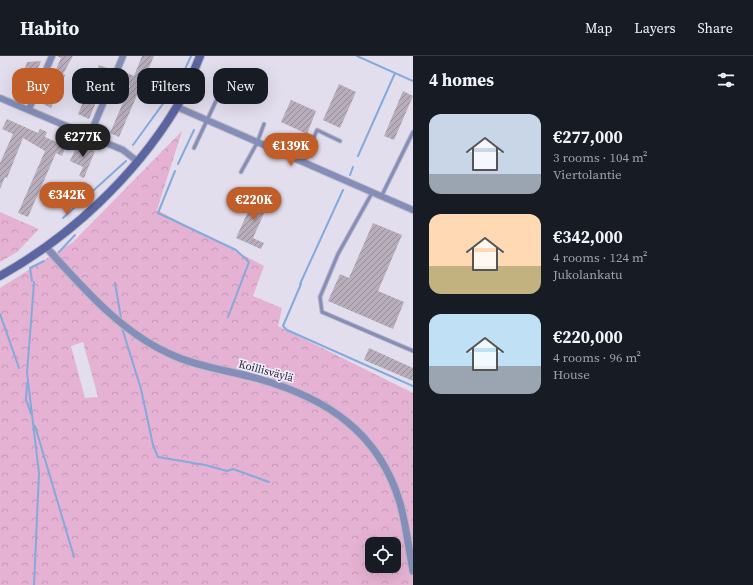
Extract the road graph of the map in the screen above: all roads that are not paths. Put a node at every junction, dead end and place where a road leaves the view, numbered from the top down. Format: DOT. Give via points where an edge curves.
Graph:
graph roads {
  1 [pos="52,56"];
  2 [pos="123,56"];
  3 [pos="200,56"];
  4 [pos="0,98"];
  5 [pos="214,104"];
  6 [pos="177,107"];
  7 [pos="28,109"];
  8 [pos="206,120"];
  9 [pos="264,124"];
  10 [pos="413,132"];
  11 [pos="89,137"];
  12 [pos="340,141"];
  13 [pos="257,143"];
  14 [pos="194,148"];
  15 [pos="137,161"];
  16 [pos="304,162"];
  17 [pos="240,172"];
  18 [pos="373,191"];
  19 [pos="382,195"];
  20 [pos="413,210"];
  21 [pos="46,246"];
  22 [pos="0,276"];
  23 [pos="413,352"];
  24 [pos="413,571"];
  1 -- 7 [label="street"];
  2 -- 11 [label="street"];
  3 -- 6 [label="main road"];
  4 -- 7 [label="street"];
  5 -- 8 [label="lane"];
  6 -- 8 [label="street"];
  6 -- 15 [label="main road"];
  7 -- 11 [label="street"];
  8 -- 13 [label="street"];
  8 -- 14 [label="lane"];
  9 -- 13 [label="lane"];
  10 -- 19 [label="lane"];
  11 -- 15 [label="street" via="123,150"];
  12 -- 16 [label="lane" via="317,130"];
  13 -- 16 [label="street"];
  13 -- 17 [label="lane"];
  15 -- 21 [label="main road" via="101,201"];
  16 -- 18 [label="street"];
  18 -- 19 [label="street"];
  18 -- 23 [label="lane" via="338,254 320,296 322,312"];
  19 -- 20 [label="street"];
  21 -- 22 [label="main road"];
  21 -- 24 [label="street, Koillisväylä" via="96,300 148,342 176,357 216,370 258,378 296,390 331,409 348,422 377,454 391,479 400,504"];
}
